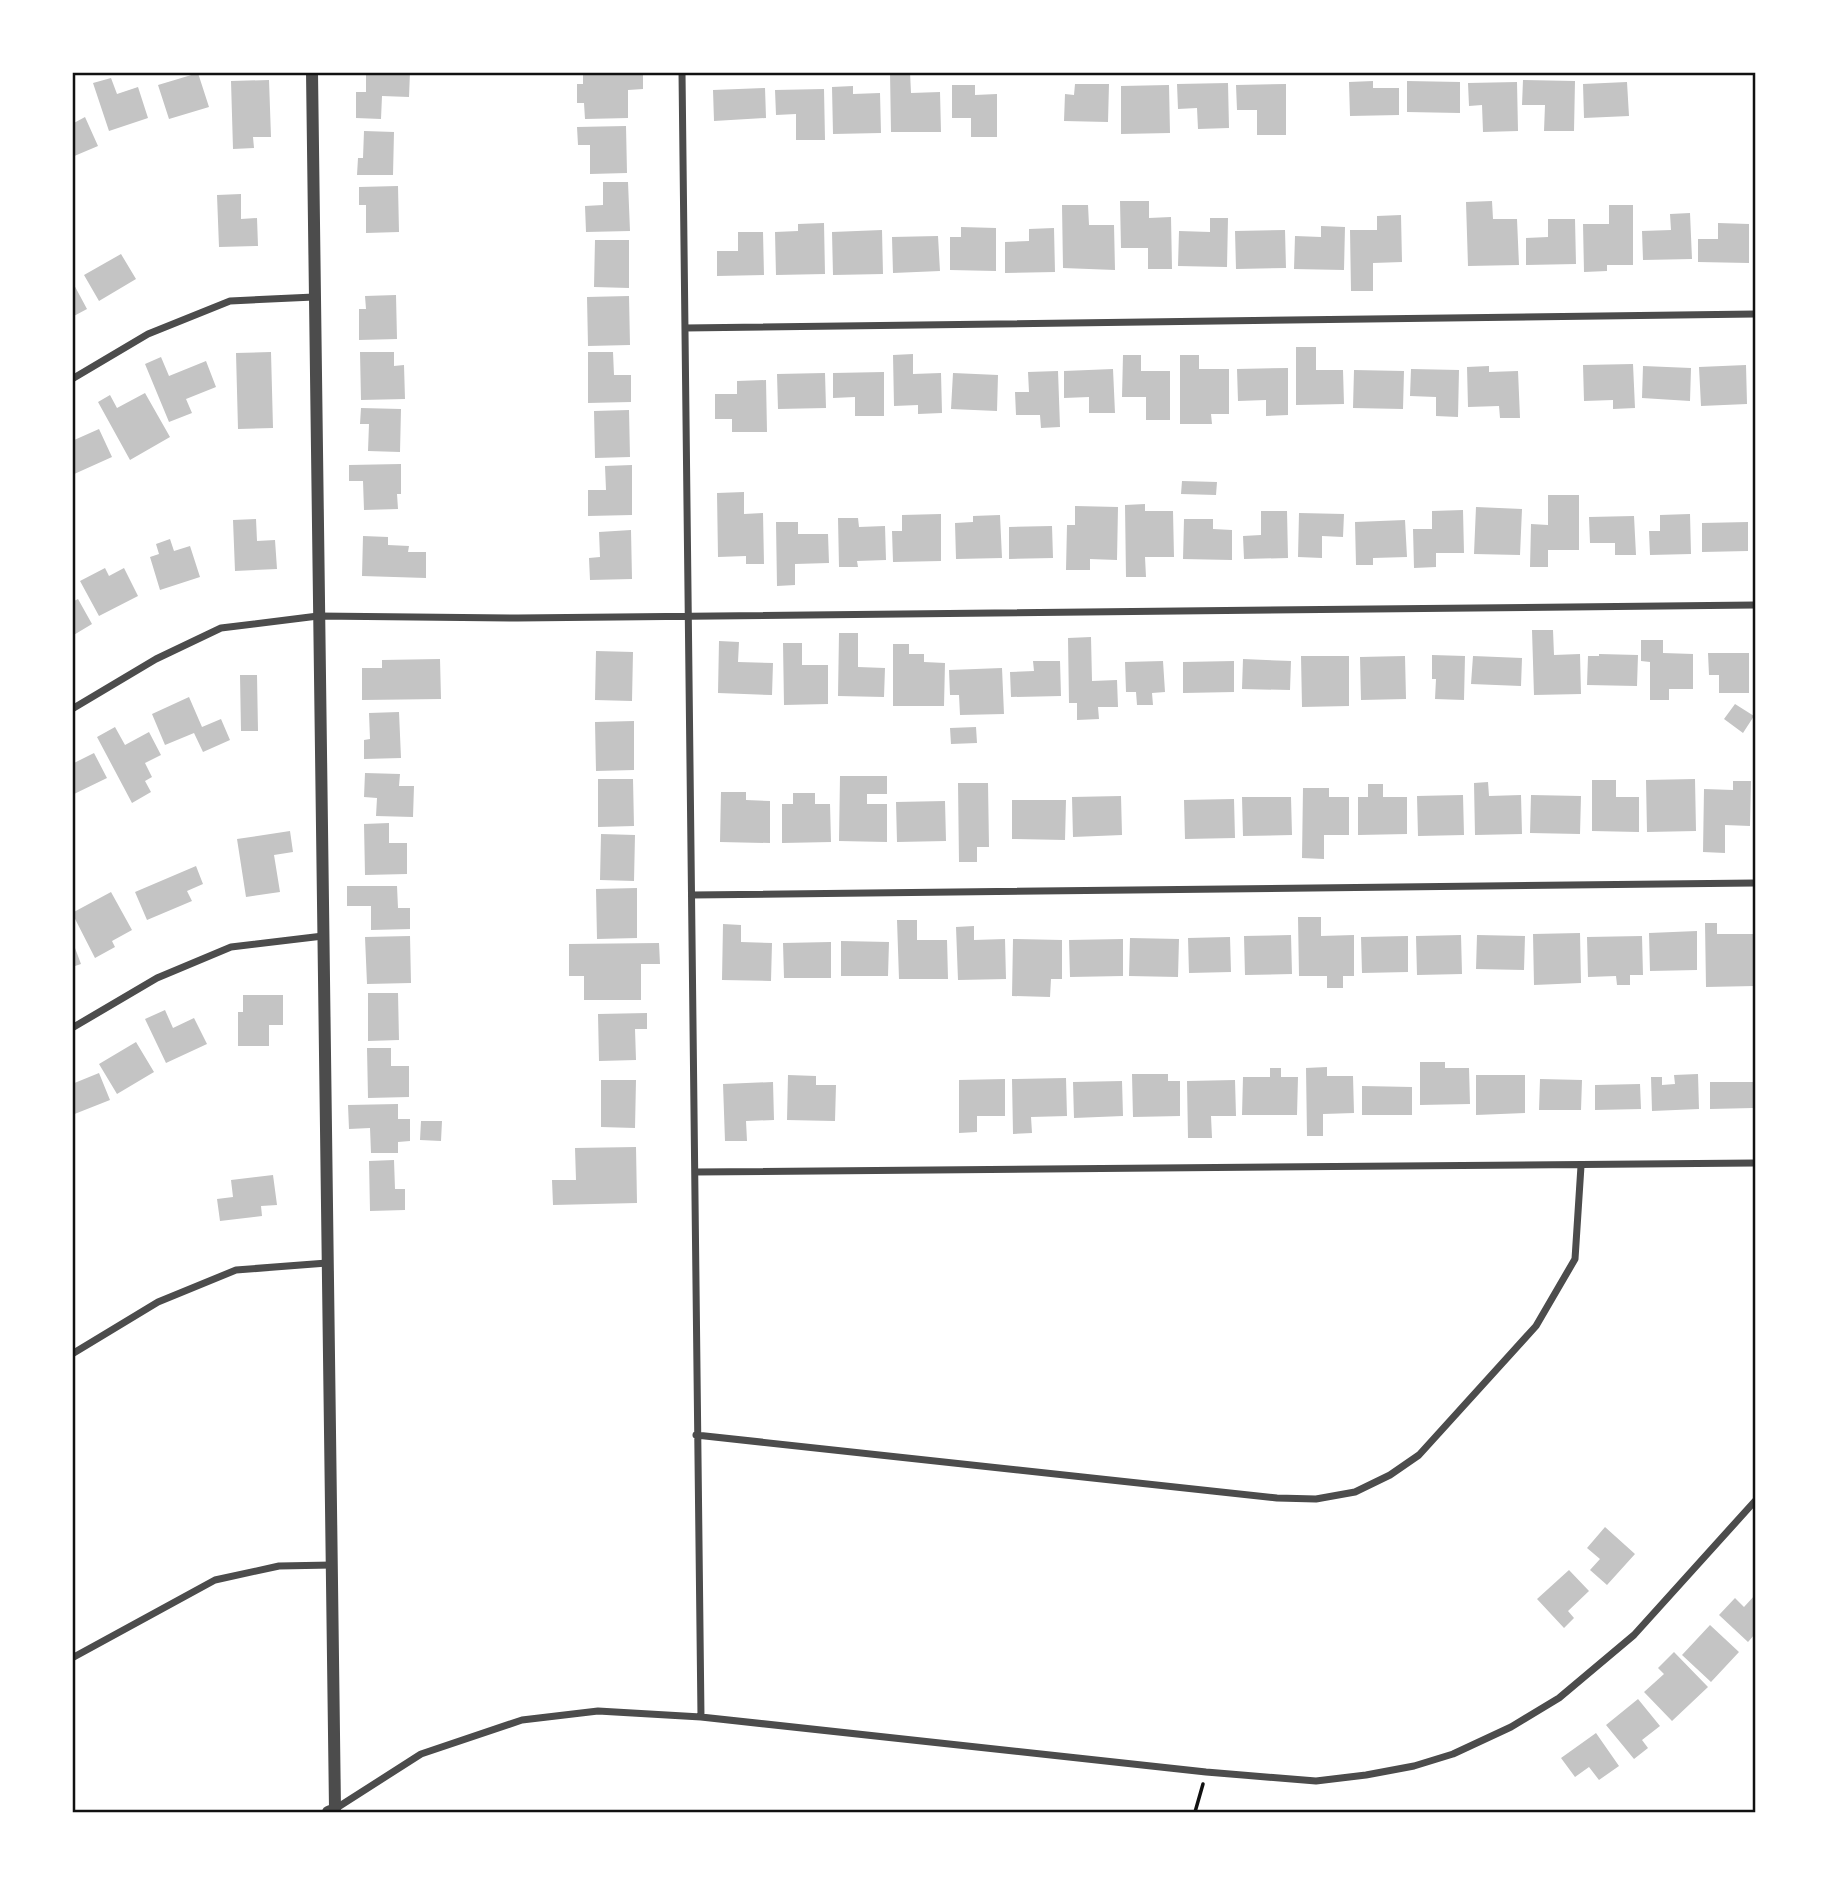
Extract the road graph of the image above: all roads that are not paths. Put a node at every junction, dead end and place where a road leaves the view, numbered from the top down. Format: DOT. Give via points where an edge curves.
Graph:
graph roads {
  1 [pos="312,72"];
  2 [pos="682,72"];
  3 [pos="314,297"];
  4 [pos="1755,314"];
  5 [pos="685,328"];
  6 [pos="72,379"];
  7 [pos="1755,605"];
  8 [pos="318,616"];
  9 [pos="688,616"];
  10 [pos="72,709"];
  11 [pos="1755,883"];
  12 [pos="692,895"];
  13 [pos="323,936"];
  14 [pos="72,1028"];
  15 [pos="1755,1163"];
  16 [pos="1581,1166"];
  17 [pos="695,1172"];
  18 [pos="327,1263"];
  19 [pos="72,1354"];
  20 [pos="696,1435"];
  21 [pos="1755,1501"];
  22 [pos="332,1566"];
  23 [pos="72,1658"];
  24 [pos="701,1717"];
  25 [pos="331,1811"];
  1 -- 3 [label="street"];
  2 -- 5 [label="street"];
  3 -- 6 [label="street" via="230,301 148,334"];
  3 -- 8 [label="street"];
  4 -- 5 [label="street"];
  5 -- 9 [label="street"];
  7 -- 9 [label="street"];
  8 -- 9 [label="street"];
  8 -- 10 [label="street" via="221,628 156,659"];
  8 -- 13 [label="street"];
  9 -- 12 [label="street"];
  11 -- 12 [label="street"];
  12 -- 17 [label="street"];
  13 -- 14 [label="street" via="231,947 157,978"];
  13 -- 18 [label="street"];
  15 -- 16 [label="street"];
  16 -- 17 [label="street"];
  16 -- 20 [label="street" via="1575,1259 1536,1326 1419,1455 1355,1492 1316,1499 1277,1498"];
  17 -- 20 [label="street"];
  18 -- 19 [label="street" via="236,1270 159,1302"];
  18 -- 22 [label="street"];
  20 -- 24 [label="street"];
  21 -- 24 [label="street" via="1634,1634 1559,1698 1511,1727 1414,1766 1316,1781"];
  22 -- 23 [label="street" via="279,1566 215,1580"];
  22 -- 25 [label="street"];
  24 -- 25 [label="street" via="598,1711 522,1720 421,1754"];
}
